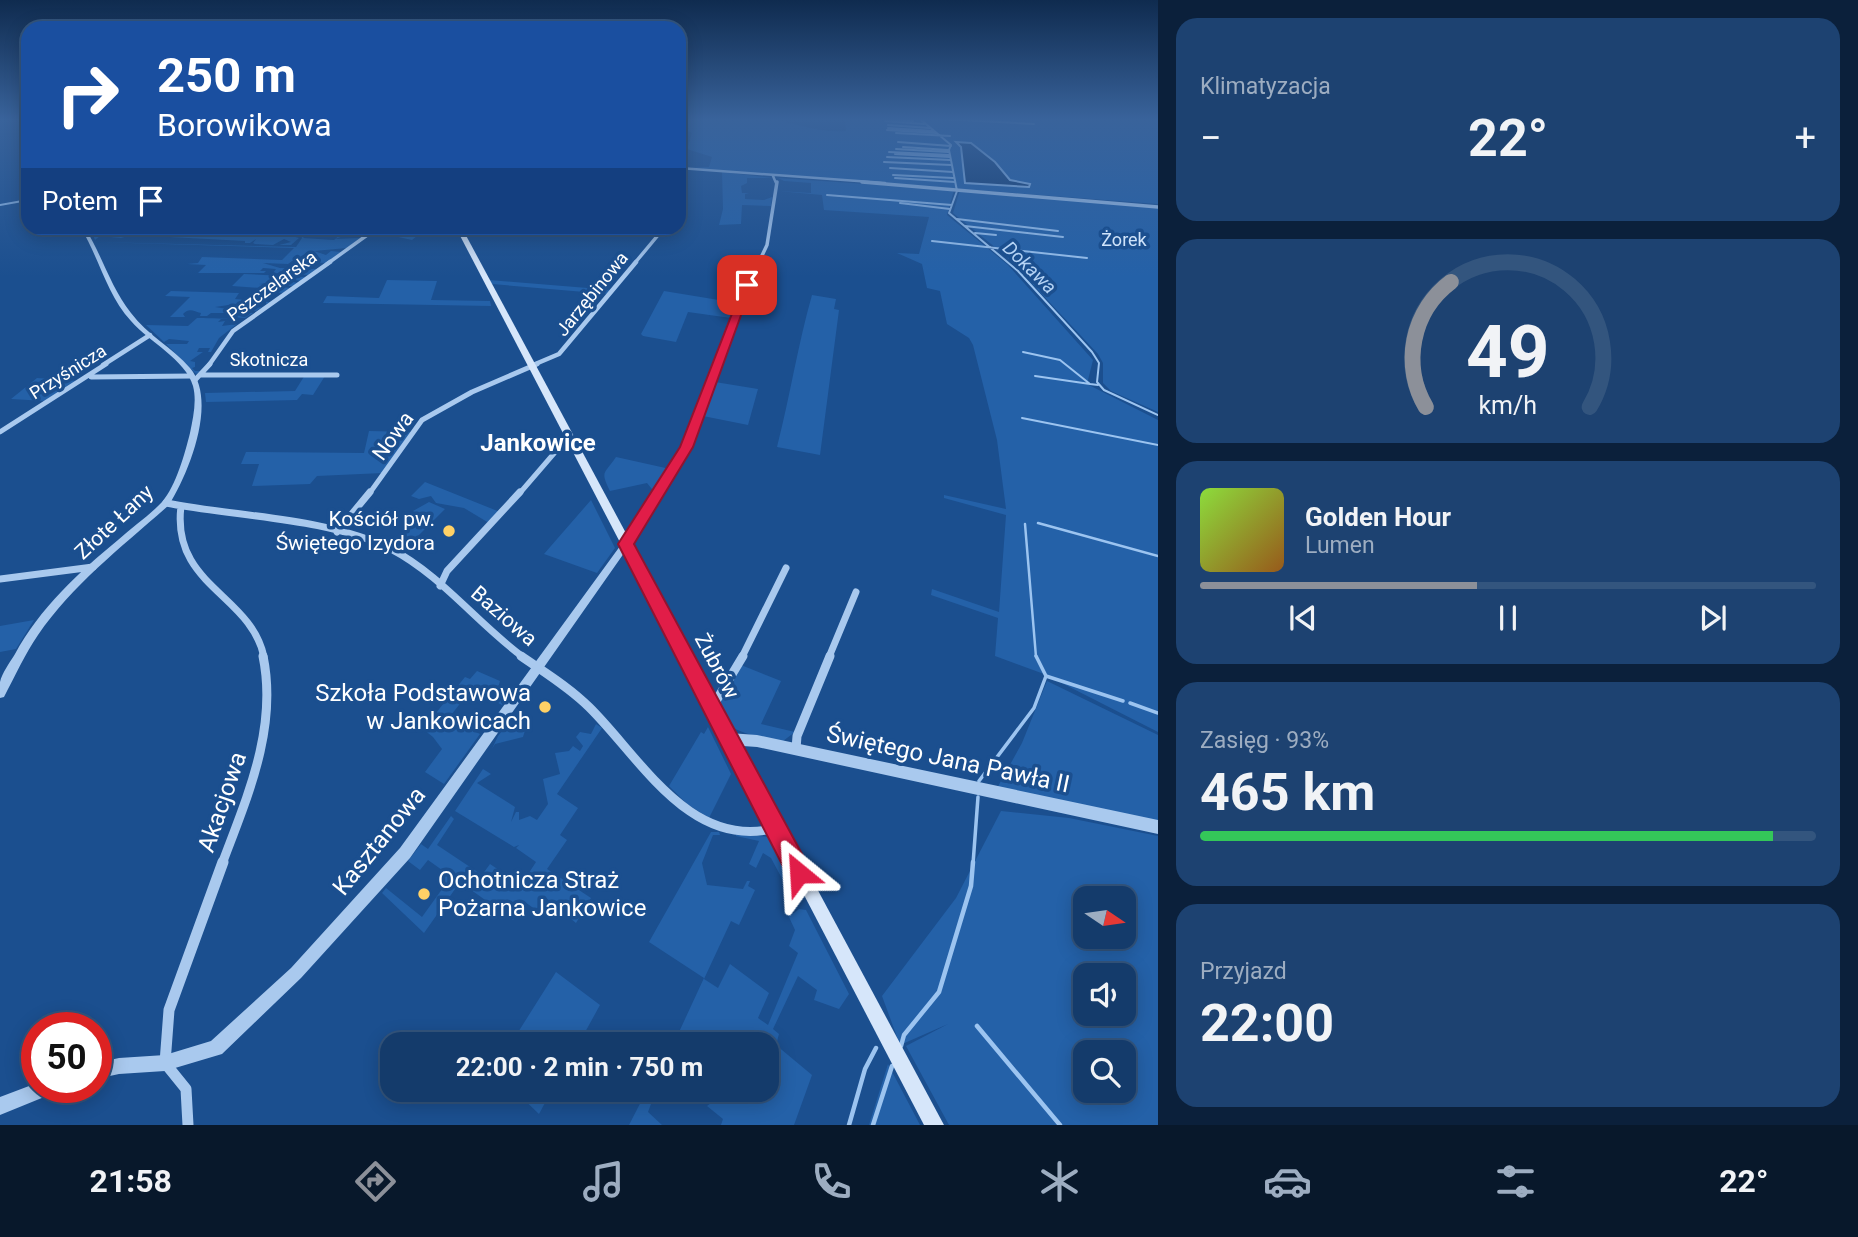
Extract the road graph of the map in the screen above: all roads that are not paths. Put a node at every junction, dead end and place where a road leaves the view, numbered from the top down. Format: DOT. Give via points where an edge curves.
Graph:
graph roads {
  1 [pos="703,172"];
  2 [pos="773,176"];
  3 [pos="1158,207"];
  4 [pos="87,235"];
  5 [pos="367,235"];
  6 [pos="463,235"];
  7 [pos="658,235"];
  8 [pos="150,335"];
  9 [pos="533,366"];
  10 [pos="337,376"];
  11 [pos="87,377"];
  12 [pos="196,377"];
  13 [pos="0,432"];
  14 [pos="569,436"];
  15 [pos="166,503"];
  16 [pos="181,506"];
  17 [pos="337,532"];
  18 [pos="626,544"];
  19 [pos="94,567"];
  20 [pos="786,568"];
  21 [pos="0,579"];
  22 [pos="440,586"];
  23 [pos="856,592"];
  24 [pos="537,669"];
  25 [pos="0,694"];
  26 [pos="712,706"];
  27 [pos="729,739"];
  28 [pos="796,749"];
  29 [pos="1158,827"];
  30 [pos="776,828"];
  31 [pos="165,1063"];
  32 [pos="112,1068"];
  33 [pos="21,1098"];
  34 [pos="0,1106"];
  35 [pos="188,1125"];
  36 [pos="934,1125"];
  1 -- 2 [label="street"];
  2 -- 3 [label="street"];
  2 -- 18 [label="street" via="776,192 767,245 739,303 679,461"];
  4 -- 8 [label="street" via="126,312"];
  5 -- 12 [label="street, Pszczelarska" via="233,331"];
  6 -- 9 [label="main road, Żubrów"];
  7 -- 9 [label="street, Jarzębinowa" via="568,347"];
  8 -- 11 [label="street, Przyśnicza"];
  8 -- 12 [label="street"];
  9 -- 14 [label="main road, Żubrów"];
  9 -- 17 [label="street, Nowa" via="422,420"];
  10 -- 12 [label="street, Skotnicza"];
  11 -- 12 [label="street, Skotnicza"];
  11 -- 13 [label="street, Przyśnicza"];
  12 -- 15 [label="street, Złote Łany" via="191,444"];
  14 -- 18 [label="main road, Żubrów"];
  14 -- 22 [label="street" via="447,571"];
  15 -- 16 [label="street, Baziowa"];
  15 -- 19 [label="street, Złote Łany"];
  16 -- 17 [label="street, Baziowa"];
  16 -- 31 [label="street, Akacjowa" via="177,521 184,552 260,641 265,720 253,782 169,1010"];
  17 -- 22 [label="street, Baziowa" via="385,547"];
  18 -- 24 [label="street, Kasztanowa"];
  18 -- 26 [label="main road, Żubrów"];
  19 -- 21 [label="street"];
  19 -- 25 [label="street, Złote Łany" via="35,630"];
  20 -- 26 [label="street" via="750,643"];
  22 -- 24 [label="street, Baziowa"];
  23 -- 28 [label="street" via="797,736"];
  24 -- 30 [label="street, Baziowa" via="586,704 663,789 692,814 709,824 749,831"];
  24 -- 31 [label="street, Kasztanowa" via="405,853 296,974 216,1048"];
  26 -- 27 [label="main road, Żubrów"];
  27 -- 28 [label="street, Świętego Jana Pawła II"];
  27 -- 30 [label="main road, Żubrów"];
  28 -- 29 [label="street, Świętego Jana Pawła II"];
  30 -- 36 [label="main road, Żubrów"];
  31 -- 32 [label="street, Kasztanowa"];
  31 -- 35 [label="street" via="186,1090"];
  33 -- 34 [label="street"];
}
